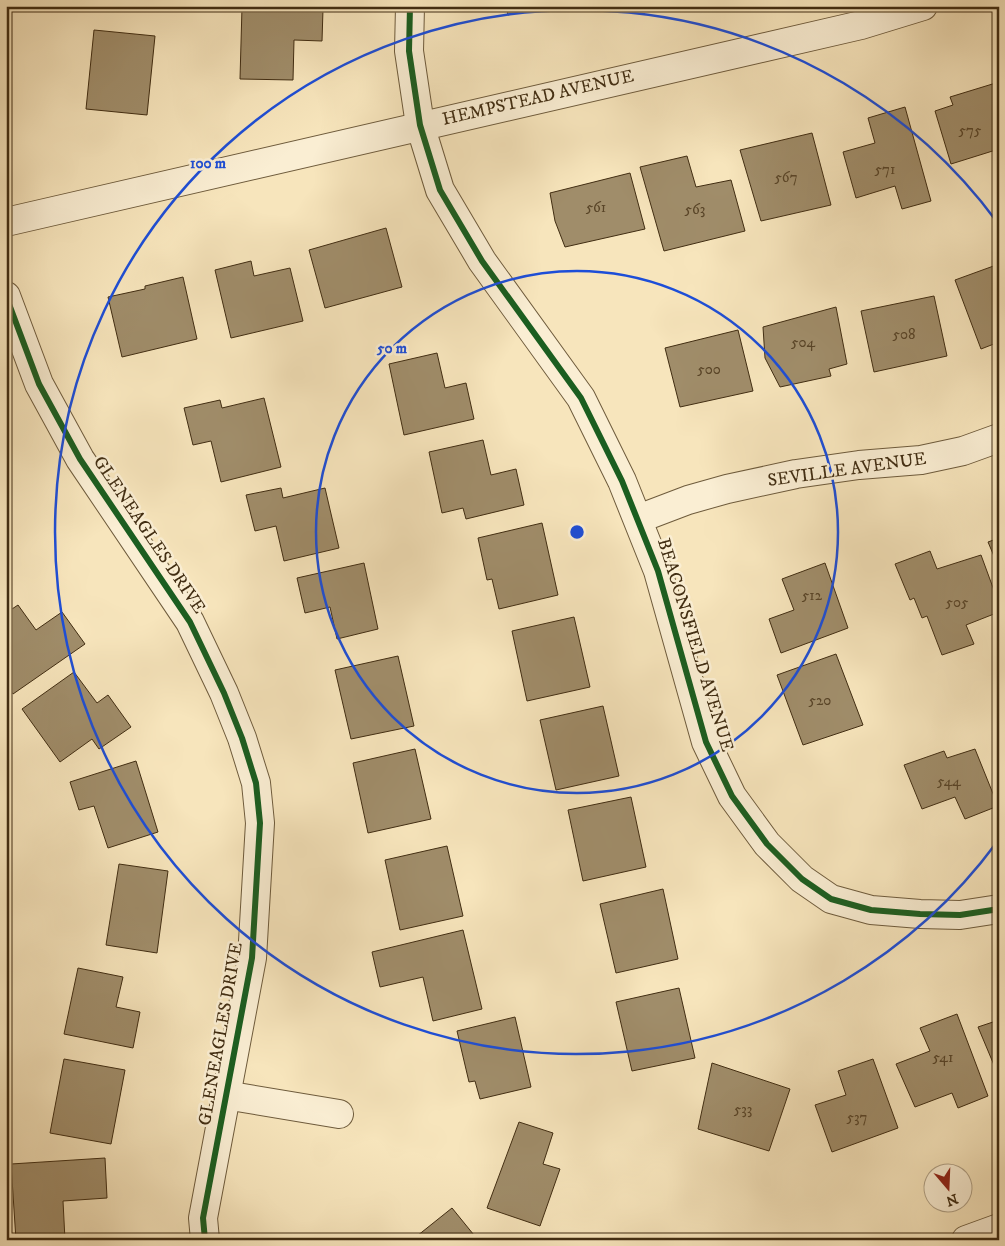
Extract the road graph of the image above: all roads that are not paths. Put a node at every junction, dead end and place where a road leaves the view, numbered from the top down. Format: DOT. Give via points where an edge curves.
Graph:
graph roads {
  1 [pos="410,6"];
  2 [pos="924,6"];
  3 [pos="420,125"];
  4 [pos="6,222"];
  5 [pos="6,296"];
  6 [pos="999,438"];
  7 [pos="638,518"];
  8 [pos="999,909"];
  9 [pos="225,1095"];
  10 [pos="339,1114"];
  11 [pos="999,1228"];
  12 [pos="205,1240"];
  13 [pos="966,1240"];
  1 -- 3 [label="street, BEACONSFIELD AVENUE" via="409,51"];
  2 -- 3 [label="street, HEMPSTEAD AVENUE" via="861,25"];
  3 -- 4 [label="street, HEMPSTEAD AVENUE"];
  3 -- 7 [label="street, BEACONSFIELD AVENUE" via="440,190 482,261 581,398"];
  5 -- 9 [label="street, GLENEAGLES DRIVE" via="39,384 80,459 190,622 224,693 256,783 260,823 252,958"];
  6 -- 7 [label="street, SEVILLE AVENUE" via="963,451 921,460 796,474 727,489"];
  7 -- 8 [label="street, BEACONSFIELD AVENUE" via="658,571 706,742 732,796 767,844 802,879 831,900 871,910 920,914 960,915"];
  9 -- 10 [label="street, GLENEAGLES DRIVE"];
  9 -- 12 [label="street, GLENEAGLES DRIVE" via="203,1218"];
  11 -- 13 [label="street"];
}
